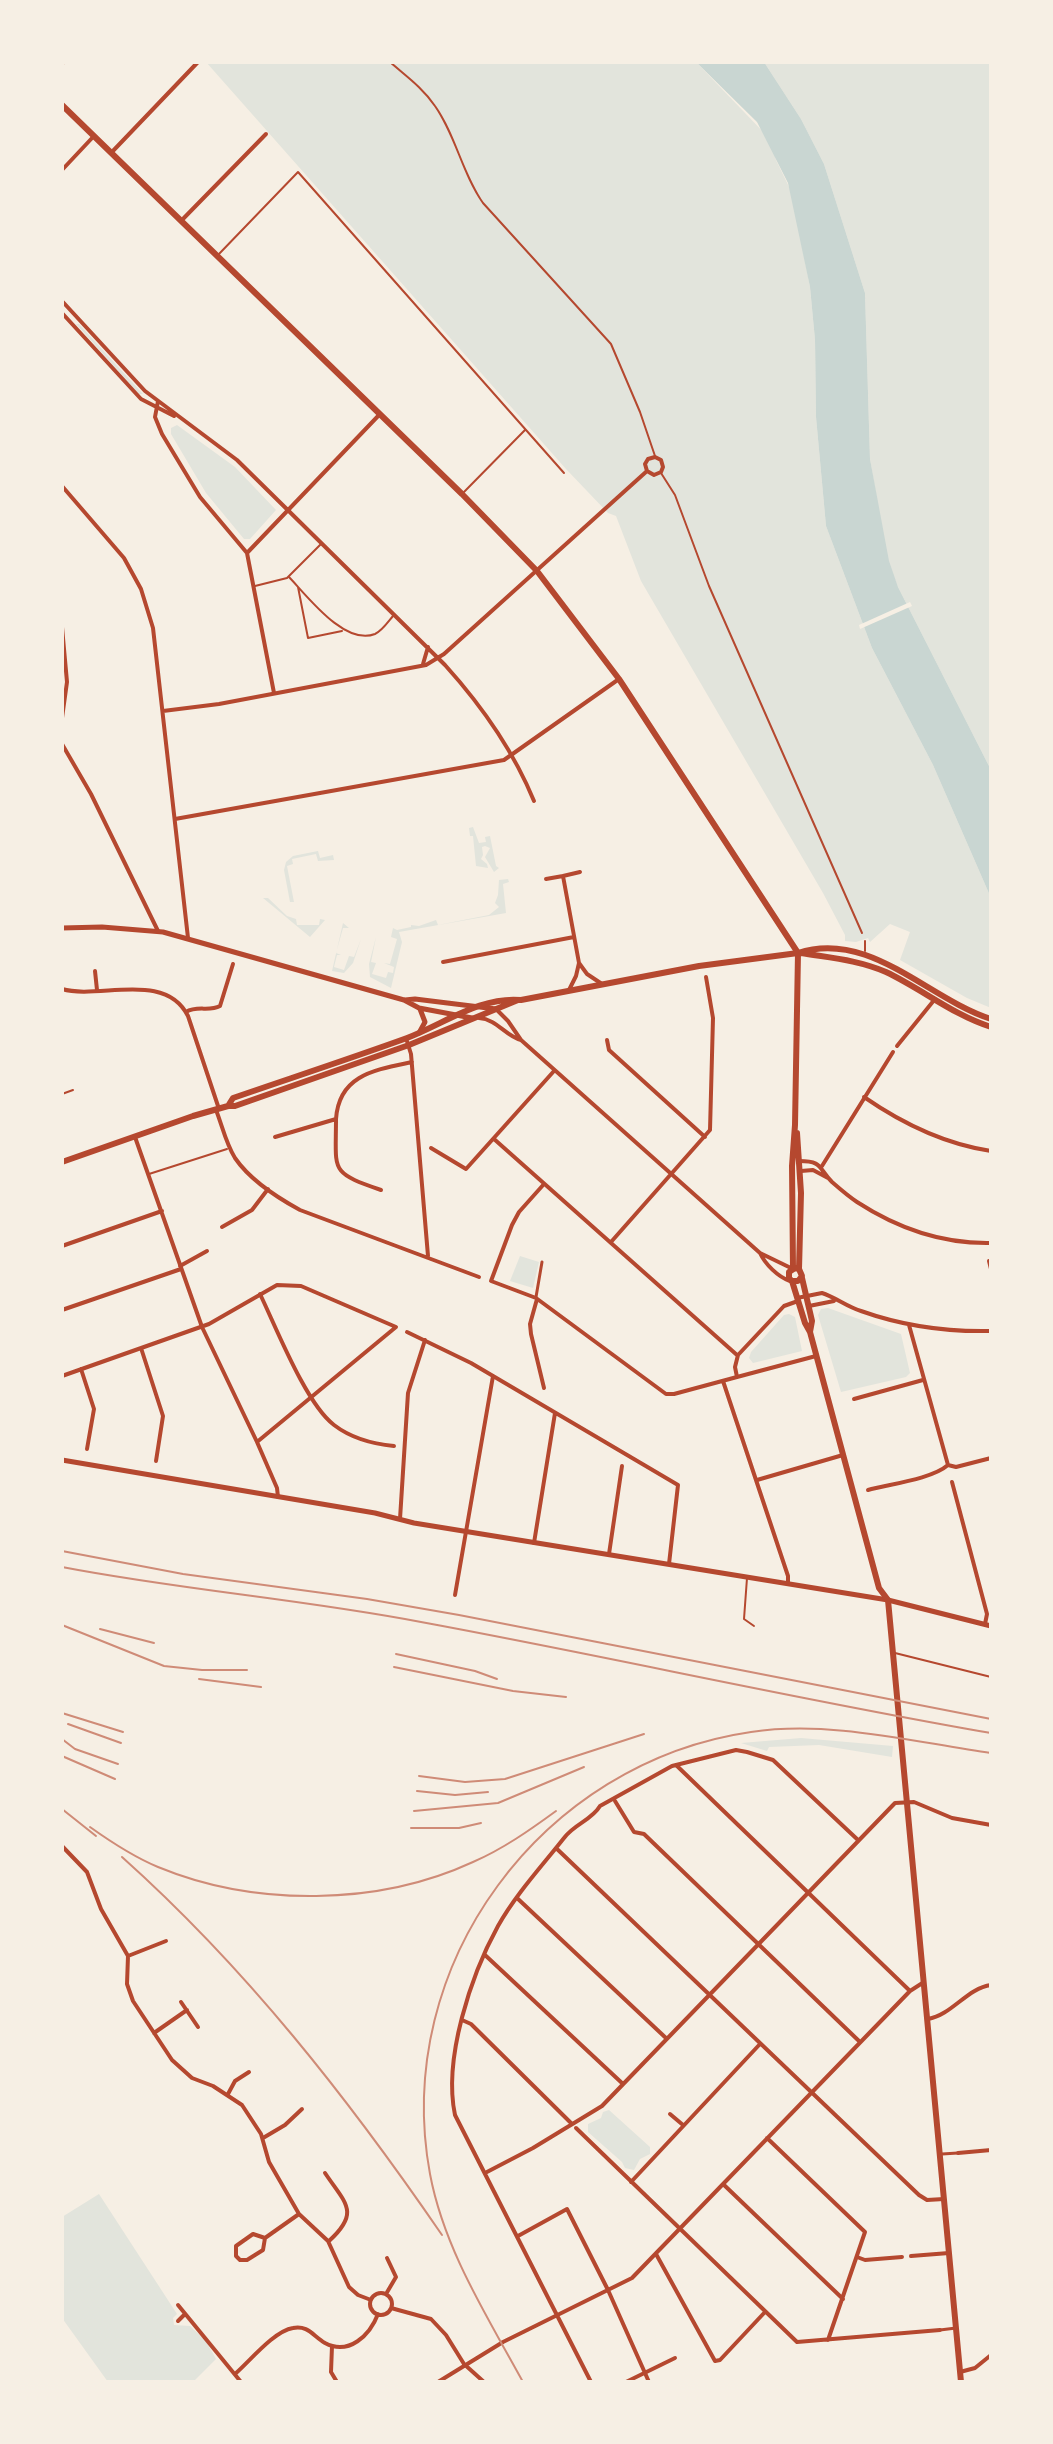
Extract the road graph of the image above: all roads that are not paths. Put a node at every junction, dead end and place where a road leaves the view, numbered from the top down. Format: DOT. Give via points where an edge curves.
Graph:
graph roads {
  1 [pos="198,62"];
  2 [pos="390,62"];
  3 [pos="62,105"];
  4 [pos="266,134"];
  5 [pos="94,136"];
  6 [pos="111,153"];
  7 [pos="62,170"];
  8 [pos="181,221"];
  9 [pos="217,256"];
  10 [pos="62,301"];
  11 [pos="62,313"];
  12 [pos="158,401"];
  13 [pos="155,409"];
  14 [pos="380,414"];
  15 [pos="181,419"];
  16 [pos="525,430"];
  17 [pos="655,457"];
  18 [pos="647,471"];
  19 [pos="661,472"];
  20 [pos="564,473"];
  21 [pos="62,486"];
  22 [pos="462,494"];
  23 [pos="288,511"];
  24 [pos="321,543"];
  25 [pos="247,553"];
  26 [pos="537,571"];
  27 [pos="289,577"];
  28 [pos="253,586"];
  29 [pos="298,587"];
  30 [pos="395,615"];
  31 [pos="62,627"];
  32 [pos="343,631"];
  33 [pos="428,647"];
  34 [pos="438,658"];
  35 [pos="422,666"];
  36 [pos="619,679"];
  37 [pos="274,693"];
  38 [pos="163,711"];
  39 [pos="62,718"];
  40 [pos="62,744"];
  41 [pos="513,755"];
  42 [pos="534,801"];
  43 [pos="175,819"];
  44 [pos="580,872"];
  45 [pos="563,876"];
  46 [pos="546,879"];
  47 [pos="62,928"];
  48 [pos="158,931"];
  49 [pos="862,933"];
  50 [pos="574,937"];
  51 [pos="188,938"];
  52 [pos="865,941"];
  53 [pos="865,951"];
  54 [pos="798,953"];
  55 [pos="443,962"];
  56 [pos="579,963"];
  57 [pos="233,964"];
  58 [pos="95,971"];
  59 [pos="706,974"];
  60 [pos="602,984"];
  61 [pos="62,989"];
  62 [pos="97,990"];
  63 [pos="568,991"];
  64 [pos="935,999"];
  65 [pos="404,1000"];
  66 [pos="518,1000"];
  67 [pos="480,1005"];
  68 [pos="419,1008"];
  69 [pos="496,1009"];
  70 [pos="186,1012"];
  71 [pos="458,1016"];
  72 [pos="476,1018"];
  73 [pos="991,1019"];
  74 [pos="991,1027"];
  75 [pos="419,1034"];
  76 [pos="521,1040"];
  77 [pos="607,1040"];
  78 [pos="407,1042"];
  79 [pos="897,1046"];
  80 [pos="893,1052"];
  81 [pos="412,1062"];
  82 [pos="554,1070"];
  83 [pos="73,1090"];
  84 [pos="62,1094"];
  85 [pos="864,1097"];
  86 [pos="218,1109"];
  87 [pos="336,1119"];
  88 [pos="135,1137"];
  89 [pos="275,1137"];
  90 [pos="705,1137"];
  91 [pos="494,1139"];
  92 [pos="230,1148"];
  93 [pos="431,1148"];
  94 [pos="991,1151"];
  95 [pos="796,1161"];
  96 [pos="62,1162"];
  97 [pos="822,1166"];
  98 [pos="796,1171"];
  99 [pos="672,1174"];
  100 [pos="148,1175"];
  101 [pos="828,1178"];
  102 [pos="544,1184"];
  103 [pos="268,1189"];
  104 [pos="381,1190"];
  105 [pos="162,1211"];
  106 [pos="222,1227"];
  107 [pos="611,1242"];
  108 [pos="991,1243"];
  109 [pos="62,1246"];
  110 [pos="207,1251"];
  111 [pos="760,1253"];
  112 [pos="428,1256"];
  113 [pos="989,1261"];
  114 [pos="542,1262"];
  115 [pos="180,1268"];
  116 [pos="796,1269"];
  117 [pos="991,1269"];
  118 [pos="479,1277"];
  119 [pos="802,1278"];
  120 [pos="491,1281"];
  121 [pos="792,1281"];
  122 [pos="260,1294"];
  123 [pos="806,1296"];
  124 [pos="536,1298"];
  125 [pos="834,1301"];
  126 [pos="797,1302"];
  127 [pos="808,1306"];
  128 [pos="62,1310"];
  129 [pos="909,1324"];
  130 [pos="202,1327"];
  131 [pos="991,1331"];
  132 [pos="407,1332"];
  133 [pos="810,1332"];
  134 [pos="425,1340"];
  135 [pos="141,1348"];
  136 [pos="738,1355"];
  137 [pos="817,1356"];
  138 [pos="81,1369"];
  139 [pos="62,1376"];
  140 [pos="493,1376"];
  141 [pos="737,1377"];
  142 [pos="923,1380"];
  143 [pos="723,1381"];
  144 [pos="544,1388"];
  145 [pos="311,1398"];
  146 [pos="854,1399"];
  147 [pos="555,1413"];
  148 [pos="257,1442"];
  149 [pos="394,1446"];
  150 [pos="87,1449"];
  151 [pos="844,1455"];
  152 [pos="991,1458"];
  153 [pos="62,1460"];
  154 [pos="156,1461"];
  155 [pos="948,1465"];
  156 [pos="622,1466"];
  157 [pos="757,1480"];
  158 [pos="952,1482"];
  159 [pos="868,1490"];
  160 [pos="278,1497"];
  161 [pos="400,1519"];
  162 [pos="467,1531"];
  163 [pos="534,1543"];
  164 [pos="609,1555"];
  165 [pos="669,1564"];
  166 [pos="747,1578"];
  167 [pos="788,1584"];
  168 [pos="455,1595"];
  169 [pos="888,1600"];
  170 [pos="988,1625"];
  171 [pos="754,1626"];
  172 [pos="894,1653"];
  173 [pos="991,1677"];
  174 [pos="676,1765"];
  175 [pos="615,1801"];
  176 [pos="907,1802"];
  177 [pos="991,1825"];
  178 [pos="858,1840"];
  179 [pos="62,1846"];
  180 [pos="556,1848"];
  181 [pos="807,1893"];
  182 [pos="517,1898"];
  183 [pos="166,1941"];
  184 [pos="757,1945"];
  185 [pos="485,1955"];
  186 [pos="128,1956"];
  187 [pos="924,1982"];
  188 [pos="991,1985"];
  189 [pos="910,1991"];
  190 [pos="709,1995"];
  191 [pos="181,2002"];
  192 [pos="187,2010"];
  193 [pos="927,2019"];
  194 [pos="462,2020"];
  195 [pos="198,2027"];
  196 [pos="154,2033"];
  197 [pos="667,2039"];
  198 [pos="860,2043"];
  199 [pos="760,2044"];
  200 [pos="249,2072"];
  201 [pos="623,2084"];
  202 [pos="811,2093"];
  203 [pos="228,2094"];
  204 [pos="302,2109"];
  205 [pos="670,2114"];
  206 [pos="574,2126"];
  207 [pos="684,2126"];
  208 [pos="263,2138"];
  209 [pos="767,2138"];
  210 [pos="991,2150"];
  211 [pos="958,2153"];
  212 [pos="940,2155"];
  213 [pos="325,2173"];
  214 [pos="485,2173"];
  215 [pos="631,2182"];
  216 [pos="723,2184"];
  217 [pos="944,2199"];
  218 [pos="299,2214"];
  219 [pos="680,2229"];
  220 [pos="518,2236"];
  221 [pos="265,2238"];
  222 [pos="328,2241"];
  223 [pos="949,2253"];
  224 [pos="656,2254"];
  225 [pos="911,2256"];
  226 [pos="857,2257"];
  227 [pos="902,2257"];
  228 [pos="387,2258"];
  229 [pos="608,2290"];
  230 [pos="386,2294"];
  231 [pos="843,2299"];
  232 [pos="371,2300"];
  233 [pos="178,2305"];
  234 [pos="391,2308"];
  235 [pos="765,2312"];
  236 [pos="185,2314"];
  237 [pos="378,2314"];
  238 [pos="558,2314"];
  239 [pos="178,2321"];
  240 [pos="956,2328"];
  241 [pos="940,2330"];
  242 [pos="828,2341"];
  243 [pos="332,2346"];
  244 [pos="991,2355"];
  245 [pos="675,2358"];
  246 [pos="464,2364"];
  247 [pos="646,2372"];
  248 [pos="960,2372"];
  249 [pos="235,2374"];
  250 [pos="241,2382"];
  251 [pos="337,2382"];
  252 [pos="438,2382"];
  253 [pos="484,2382"];
  254 [pos="591,2382"];
  255 [pos="626,2382"];
  256 [pos="649,2382"];
  257 [pos="961,2382"];
  1 -- 6 [label="street"];
  2 -- 17 [label="lane" via="435,106 483,203 614,348"];
  3 -- 5 [label="main road"];
  4 -- 8 [label="street"];
  5 -- 6 [label="main road"];
  5 -- 7 [label="street"];
  6 -- 8 [label="main road"];
  8 -- 9 [label="main road"];
  9 -- 14 [label="main road"];
  9 -- 16 [label="lane" via="298,172"];
  10 -- 12 [label="street"];
  11 -- 13 [label="street"];
  12 -- 13 [label="street"];
  12 -- 15 [label="street"];
  13 -- 15 [label="street"];
  13 -- 25 [label="street" via="158,427 191,482"];
  14 -- 22 [label="main road"];
  14 -- 23 [label="street"];
  15 -- 23 [label="street" via="237,460"];
  16 -- 20 [label="lane"];
  16 -- 22 [label="lane"];
  17 -- 18 [label="street" via="647,461"];
  17 -- 19 [label="street" via="662,462"];
  18 -- 19 [label="street"];
  18 -- 26 [label="street"];
  19 -- 49 [label="lane"];
  21 -- 38 [label="street" via="124,558 141,589 153,628"];
  22 -- 26 [label="main road"];
  23 -- 24 [label="street"];
  23 -- 25 [label="street"];
  24 -- 27 [label="lane"];
  24 -- 30 [label="street"];
  25 -- 28 [label="street"];
  26 -- 34 [label="street"];
  26 -- 36 [label="main road"];
  27 -- 28 [label="lane"];
  27 -- 29 [label="lane"];
  28 -- 37 [label="street"];
  29 -- 32 [label="lane"];
  29 -- 32 [label="lane" via="308,638"];
  30 -- 32 [label="lane" via="377,633"];
  30 -- 33 [label="street"];
  31 -- 39 [label="street" via="67,682"];
  33 -- 34 [label="street"];
  33 -- 35 [label="street"];
  34 -- 35 [label="street"];
  34 -- 41 [label="street"];
  35 -- 37 [label="street"];
  36 -- 41 [label="street"];
  36 -- 54 [label="main road"];
  37 -- 38 [label="street"];
  38 -- 43 [label="street"];
  40 -- 48 [label="street"];
  41 -- 42 [label="street"];
  41 -- 43 [label="street" via="493,763"];
  43 -- 51 [label="street"];
  44 -- 45 [label="street"];
  45 -- 46 [label="street"];
  45 -- 50 [label="street"];
  47 -- 48 [label="street"];
  48 -- 51 [label="street"];
  50 -- 55 [label="street"];
  50 -- 56 [label="street"];
  51 -- 65 [label="street"];
  52 -- 53 [label="lane"];
  54 -- 60 [label="main road"];
  54 -- 64 [label="main road" via="869,966"];
  54 -- 73 [label="main road" via="824,947 864,955"];
  54 -- 95 [label="main road"];
  56 -- 60 [label="street"];
  56 -- 63 [label="street"];
  57 -- 70 [label="street" via="220,1006"];
  58 -- 62 [label="street"];
  59 -- 90 [label="street" via="713,1018 710,1130"];
  60 -- 63 [label="main road"];
  61 -- 62 [label="street"];
  62 -- 70 [label="street" via="157,992"];
  63 -- 66 [label="main road"];
  64 -- 74 [label="main road"];
  64 -- 79 [label="street"];
  65 -- 67 [label="street"];
  65 -- 68 [label="street"];
  66 -- 67 [label="main road"];
  66 -- 69 [label="main road"];
  67 -- 69 [label="street"];
  67 -- 71 [label="main road"];
  68 -- 71 [label="street"];
  68 -- 75 [label="street" via="425,1022"];
  69 -- 72 [label="main road"];
  69 -- 76 [label="street"];
  70 -- 86 [label="street"];
  71 -- 72 [label="street"];
  71 -- 75 [label="main road"];
  72 -- 76 [label="street" via="493,1021"];
  72 -- 78 [label="main road"];
  75 -- 78 [label="main road"];
  76 -- 82 [label="street"];
  77 -- 90 [label="street" via="609,1050"];
  78 -- 81 [label="street"];
  78 -- 86 [label="main road" via="233,1098"];
  80 -- 85 [label="street"];
  81 -- 87 [label="street" via="355,1080 340,1094"];
  81 -- 112 [label="street"];
  82 -- 91 [label="street"];
  82 -- 99 [label="street"];
  83 -- 84 [label="lane"];
  85 -- 94 [label="street" via="921,1131"];
  85 -- 97 [label="street"];
  86 -- 88 [label="main road"];
  86 -- 92 [label="street"];
  87 -- 89 [label="street"];
  87 -- 104 [label="street" via="336,1167"];
  88 -- 96 [label="main road"];
  88 -- 100 [label="street"];
  90 -- 99 [label="street"];
  91 -- 93 [label="street" via="466,1169"];
  91 -- 102 [label="street"];
  92 -- 100 [label="lane"];
  92 -- 103 [label="street"];
  95 -- 97 [label="street"];
  95 -- 98 [label="main road"];
  97 -- 101 [label="street"];
  98 -- 101 [label="street" via="813,1170"];
  98 -- 116 [label="main road"];
  99 -- 107 [label="street"];
  99 -- 111 [label="street"];
  100 -- 105 [label="street"];
  101 -- 108 [label="street" via="899,1225 935,1237"];
  102 -- 107 [label="street"];
  102 -- 120 [label="street" via="519,1212"];
  103 -- 106 [label="street" via="250,1211"];
  103 -- 112 [label="street" via="300,1210"];
  105 -- 109 [label="street"];
  105 -- 115 [label="street"];
  107 -- 136 [label="street"];
  110 -- 115 [label="street"];
  111 -- 116 [label="street"];
  111 -- 121 [label="street"];
  112 -- 118 [label="street"];
  113 -- 117 [label="street"];
  114 -- 124 [label="street"];
  115 -- 128 [label="street"];
  115 -- 130 [label="street"];
  116 -- 119 [label="main road"];
  116 -- 121 [label="main road" via="788,1276"];
  118 -- 120 [label="street"];
  119 -- 121 [label="main road"];
  119 -- 123 [label="main road"];
  120 -- 124 [label="street"];
  121 -- 126 [label="main road"];
  122 -- 130 [label="street"];
  122 -- 145 [label="street"];
  122 -- 145 [label="street" via="277,1285 301,1286 396,1327"];
  123 -- 125 [label="street" via="822,1293"];
  123 -- 126 [label="street"];
  123 -- 127 [label="main road"];
  124 -- 143 [label="street" via="666,1394"];
  124 -- 144 [label="street" via="530,1324"];
  125 -- 127 [label="street"];
  125 -- 129 [label="street"];
  126 -- 127 [label="street"];
  126 -- 133 [label="main road"];
  126 -- 136 [label="street" via="780,1309"];
  127 -- 133 [label="main road"];
  129 -- 131 [label="street"];
  129 -- 142 [label="street"];
  130 -- 135 [label="street"];
  130 -- 148 [label="street"];
  132 -- 134 [label="street"];
  133 -- 137 [label="main road"];
  134 -- 140 [label="street"];
  134 -- 161 [label="street" via="408,1393"];
  135 -- 138 [label="street"];
  135 -- 154 [label="street" via="163,1416"];
  136 -- 141 [label="street"];
  137 -- 141 [label="street"];
  137 -- 151 [label="main road"];
  138 -- 139 [label="street"];
  138 -- 150 [label="street" via="94,1409"];
  140 -- 147 [label="street"];
  140 -- 162 [label="street"];
  141 -- 143 [label="street"];
  142 -- 146 [label="street"];
  142 -- 155 [label="street"];
  143 -- 157 [label="street"];
  145 -- 148 [label="street"];
  145 -- 149 [label="street" via="333,1425 372,1444"];
  147 -- 163 [label="street"];
  147 -- 165 [label="street" via="678,1485"];
  148 -- 160 [label="street"];
  151 -- 157 [label="street"];
  151 -- 169 [label="main road" via="879,1588"];
  152 -- 155 [label="street"];
  153 -- 160 [label="street"];
  155 -- 159 [label="street"];
  156 -- 164 [label="street"];
  157 -- 167 [label="street"];
  158 -- 170 [label="street"];
  160 -- 161 [label="street"];
  161 -- 162 [label="street"];
  162 -- 163 [label="street"];
  162 -- 168 [label="street"];
  163 -- 164 [label="street"];
  164 -- 165 [label="street"];
  165 -- 166 [label="street"];
  166 -- 167 [label="street"];
  166 -- 171 [label="lane" via="744,1619"];
  167 -- 169 [label="street"];
  169 -- 170 [label="street"];
  169 -- 172 [label="main road"];
  172 -- 173 [label="lane"];
  172 -- 176 [label="main road"];
  174 -- 178 [label="street" via="736,1750 773,1760"];
  174 -- 180 [label="street" via="600,1806"];
  174 -- 181 [label="street"];
  175 -- 184 [label="street" via="634,1832 644,1834"];
  176 -- 177 [label="street"];
  176 -- 178 [label="street" via="890,1806"];
  176 -- 187 [label="main road"];
  178 -- 181 [label="street"];
  179 -- 186 [label="street" via="87,1872"];
  180 -- 182 [label="street"];
  180 -- 190 [label="street"];
  181 -- 184 [label="street"];
  181 -- 189 [label="street"];
  182 -- 185 [label="street"];
  182 -- 197 [label="street"];
  183 -- 186 [label="street"];
  184 -- 190 [label="street"];
  184 -- 198 [label="street"];
  185 -- 194 [label="street"];
  185 -- 201 [label="street"];
  186 -- 196 [label="street" via="129,1993"];
  187 -- 189 [label="street"];
  187 -- 193 [label="main road"];
  188 -- 193 [label="street"];
  189 -- 198 [label="street"];
  190 -- 197 [label="street"];
  190 -- 199 [label="street"];
  191 -- 192 [label="street"];
  192 -- 195 [label="street"];
  192 -- 196 [label="street"];
  193 -- 212 [label="main road"];
  194 -- 206 [label="street"];
  194 -- 214 [label="street" via="452,2099"];
  196 -- 203 [label="street" via="181,2070"];
  197 -- 201 [label="street"];
  198 -- 202 [label="street"];
  199 -- 202 [label="street"];
  199 -- 207 [label="street"];
  200 -- 203 [label="street"];
  201 -- 206 [label="street"];
  202 -- 209 [label="street"];
  202 -- 217 [label="street" via="919,2195"];
  203 -- 208 [label="street" via="242,2105"];
  204 -- 208 [label="street"];
  205 -- 207 [label="street"];
  206 -- 214 [label="street"];
  206 -- 215 [label="street"];
  207 -- 215 [label="street"];
  208 -- 218 [label="street" via="269,2162"];
  209 -- 216 [label="street"];
  209 -- 226 [label="street" via="865,2232"];
  210 -- 211 [label="street"];
  211 -- 212 [label="street"];
  212 -- 217 [label="main road"];
  213 -- 222 [label="street" via="348,2216"];
  214 -- 220 [label="street"];
  215 -- 219 [label="street"];
  216 -- 219 [label="street"];
  216 -- 231 [label="street"];
  217 -- 223 [label="main road"];
  218 -- 221 [label="street"];
  218 -- 222 [label="street"];
  219 -- 224 [label="street"];
  219 -- 235 [label="street"];
  220 -- 229 [label="street" via="567,2209"];
  220 -- 238 [label="street"];
  221 -- 221 [label="street" via="263,2250 247,2260 236,2256 236,2246 253,2234"];
  222 -- 232 [label="street" via="349,2287"];
  223 -- 225 [label="street"];
  223 -- 240 [label="main road"];
  224 -- 229 [label="street" via="632,2278"];
  224 -- 235 [label="street" via="713,2360 720,2360"];
  225 -- 227 [label="street"];
  226 -- 227 [label="street"];
  226 -- 231 [label="street"];
  228 -- 230 [label="street" via="396,2277"];
  229 -- 238 [label="street"];
  229 -- 247 [label="street"];
  230 -- 232 [label="street"];
  230 -- 234 [label="street"];
  231 -- 242 [label="street"];
  232 -- 237 [label="street" via="371,2309"];
  233 -- 236 [label="street"];
  234 -- 237 [label="street"];
  234 -- 246 [label="street" via="431,2319"];
  235 -- 242 [label="street" via="797,2342"];
  236 -- 239 [label="street"];
  236 -- 249 [label="street"];
  237 -- 243 [label="street" via="362,2339"];
  238 -- 246 [label="street"];
  238 -- 254 [label="street"];
  240 -- 241 [label="street"];
  240 -- 248 [label="main road"];
  241 -- 242 [label="street"];
  243 -- 249 [label="street" via="310,2330 289,2328"];
  243 -- 251 [label="street" via="331,2372"];
  244 -- 248 [label="street"];
  245 -- 247 [label="street"];
  246 -- 252 [label="street"];
  246 -- 253 [label="street"];
  247 -- 255 [label="street"];
  247 -- 256 [label="street"];
  248 -- 257 [label="main road"];
  249 -- 250 [label="street"];
}
